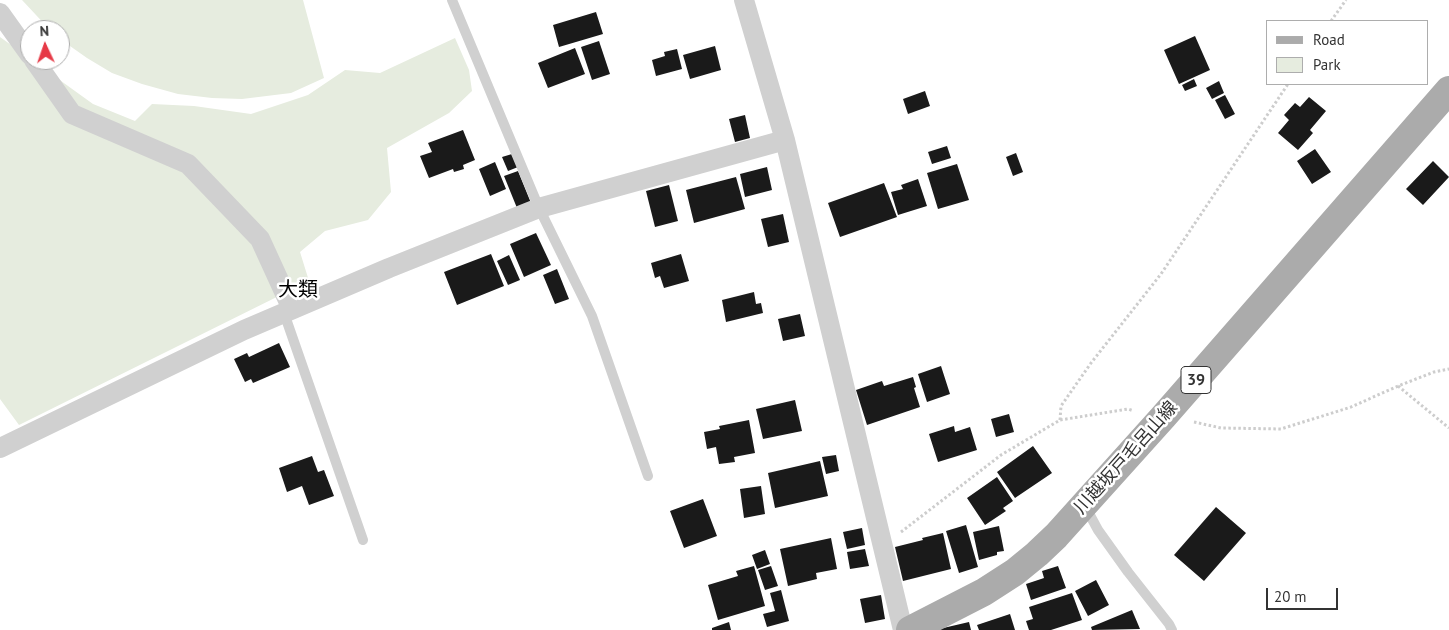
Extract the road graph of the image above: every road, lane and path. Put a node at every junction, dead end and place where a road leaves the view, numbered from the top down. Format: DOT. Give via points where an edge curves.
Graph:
graph roads {
  1 [pos="452,0"];
  2 [pos="744,0"];
  3 [pos="1346,0"];
  4 [pos="0,13"];
  5 [pos="1332,20"];
  6 [pos="20,41"];
  7 [pos="41,70"];
  8 [pos="1287,85"];
  9 [pos="1449,90"];
  10 [pos="786,140"];
  11 [pos="539,208"];
  12 [pos="288,311"];
  13 [pos="1449,368"];
  14 [pos="1060,420"];
  15 [pos="1449,428"];
  16 [pos="0,448"];
  17 [pos="648,476"];
  18 [pos="1085,505"];
  19 [pos="363,540"];
  20 [pos="903,630"];
  21 [pos="910,630"];
  22 [pos="1172,630"];
  1 -- 11 [label="lane"];
  2 -- 10 [label="street"];
  3 -- 5 [label="path"];
  4 -- 6 [label="street"];
  7 -- 12 [label="street" via="72,114 188,164 260,239"];
  8 -- 14 [label="path" via="1161,274 1061,406"];
  9 -- 18 [label="main road, 川越坂戸毛呂山線 / 39"];
  10 -- 11 [label="street"];
  10 -- 20 [label="street"];
  11 -- 12 [label="street"];
  11 -- 17 [label="lane" via="592,316"];
  12 -- 16 [label="street"];
  12 -- 19 [label="lane"];
  13 -- 15 [label="path" via="1398,386"];
  18 -- 21 [label="main road, 川越坂戸毛呂山線 / 39" via="1015,572 984,592"];
  18 -- 22 [label="lane" via="1103,537"];
}
